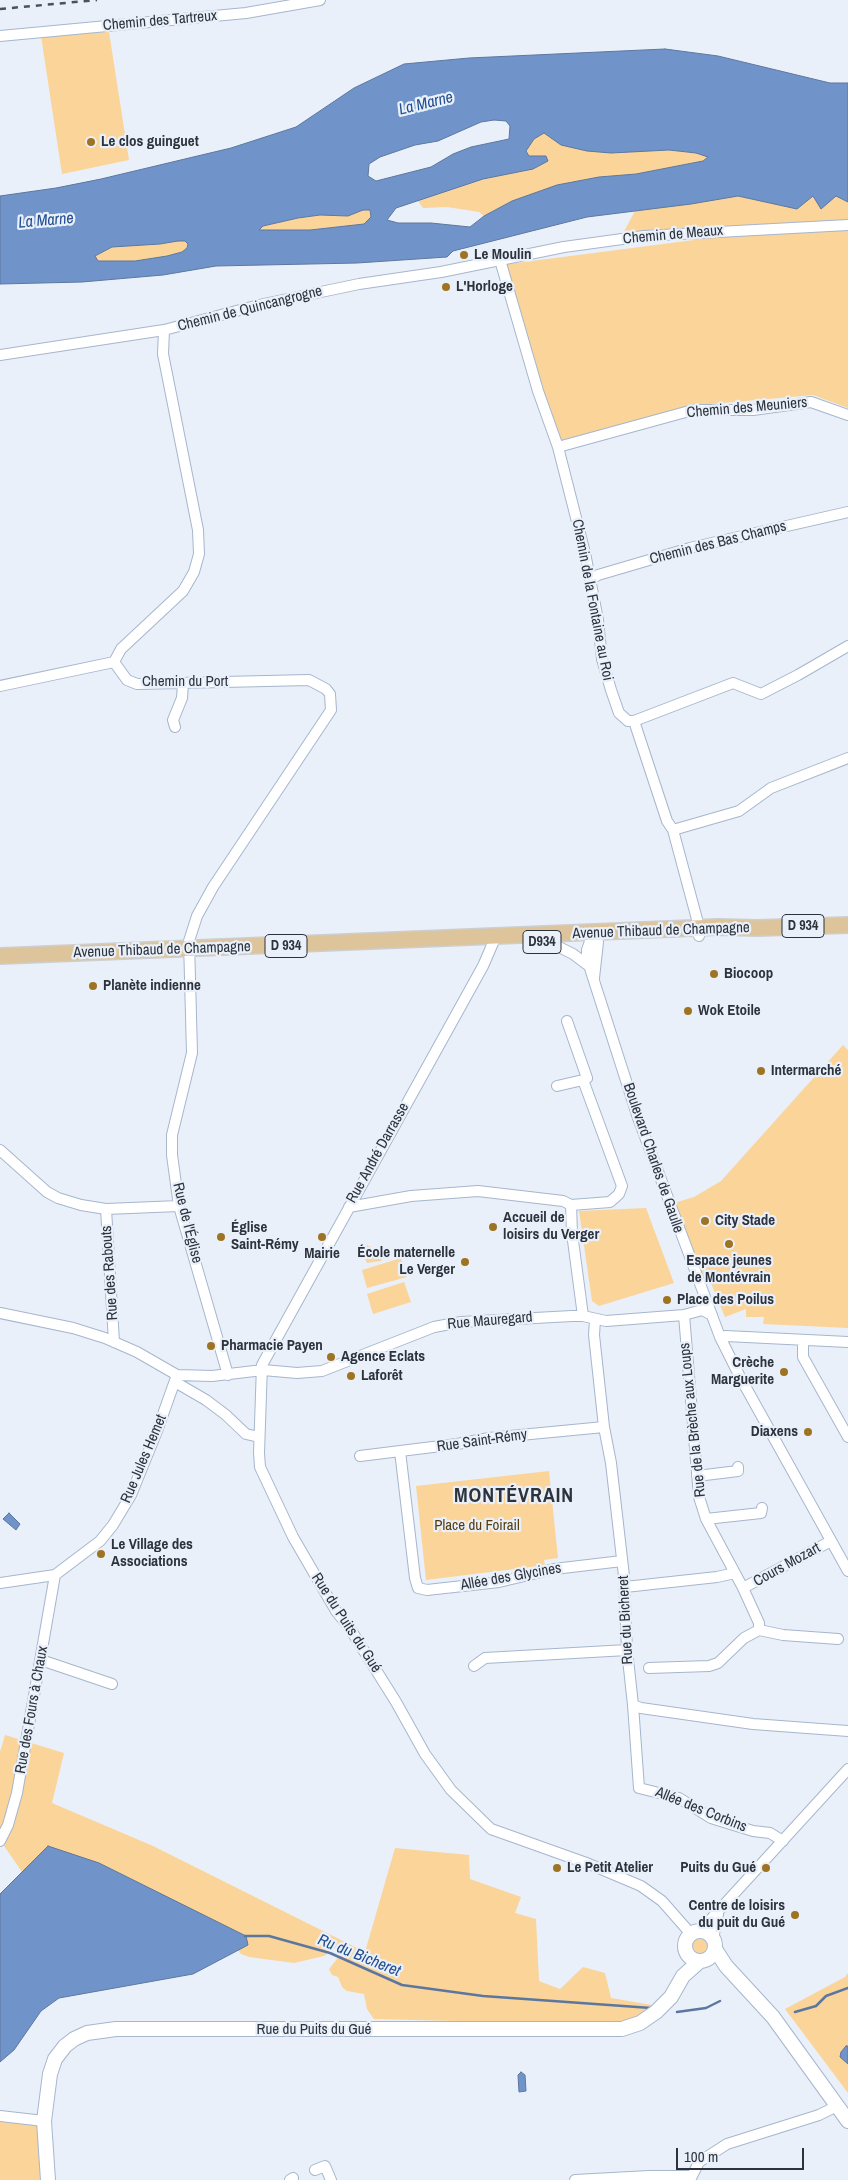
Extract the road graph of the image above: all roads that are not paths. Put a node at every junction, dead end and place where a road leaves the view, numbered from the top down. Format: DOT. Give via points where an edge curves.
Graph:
graph roads {
  1 [pos="320,0"];
  2 [pos="0,36"];
  3 [pos="848,224"];
  4 [pos="500,260"];
  5 [pos="164,330"];
  6 [pos="0,355"];
  7 [pos="848,415"];
  8 [pos="558,447"];
  9 [pos="848,512"];
  10 [pos="590,580"];
  11 [pos="848,646"];
  12 [pos="114,662"];
  13 [pos="183,684"];
  14 [pos="0,686"];
  15 [pos="634,721"];
  16 [pos="175,727"];
  17 [pos="848,758"];
  18 [pos="673,830"];
  19 [pos="848,925"];
  20 [pos="699,932"];
  21 [pos="494,939"];
  22 [pos="593,939"];
  23 [pos="549,942"];
  24 [pos="188,950"];
  25 [pos="0,956"];
  26 [pos="589,967"];
  27 [pos="594,978"];
  28 [pos="567,1021"];
  29 [pos="583,1080"];
  30 [pos="557,1086"];
  31 [pos="0,1150"];
  32 [pos="571,1205"];
  33 [pos="179,1206"];
  34 [pos="348,1206"];
  35 [pos="106,1209"];
  36 [pos="0,1313"];
  37 [pos="684,1314"];
  38 [pos="712,1314"];
  39 [pos="583,1316"];
  40 [pos="595,1320"];
  41 [pos="720,1337"];
  42 [pos="803,1340"];
  43 [pos="114,1342"];
  44 [pos="848,1342"];
  45 [pos="263,1370"];
  46 [pos="228,1375"];
  47 [pos="176,1379"];
  48 [pos="604,1426"];
  49 [pos="260,1436"];
  50 [pos="848,1437"];
  51 [pos="400,1451"];
  52 [pos="360,1456"];
  53 [pos="738,1466"];
  54 [pos="697,1476"];
  55 [pos="762,1508"];
  56 [pos="706,1519"];
  57 [pos="831,1541"];
  58 [pos="622,1561"];
  59 [pos="848,1571"];
  60 [pos="735,1573"];
  61 [pos="55,1575"];
  62 [pos="0,1583"];
  63 [pos="625,1587"];
  64 [pos="743,1588"];
  65 [pos="759,1630"];
  66 [pos="838,1639"];
  67 [pos="627,1650"];
  68 [pos="41,1660"];
  69 [pos="474,1666"];
  70 [pos="650,1668"];
  71 [pos="112,1684"];
  72 [pos="633,1705"];
  73 [pos="848,1732"];
  74 [pos="848,1768"];
  75 [pos="0,1841"];
  76 [pos="783,1841"];
  77 [pos="718,1914"];
  78 [pos="696,1933"];
  79 [pos="709,1952"];
  80 [pos="687,1953"];
  81 [pos="683,1976"];
  82 [pos="837,2106"];
  83 [pos="0,2116"];
  84 [pos="44,2121"];
  85 [pos="848,2121"];
  86 [pos="315,2170"];
  87 [pos="691,2178"];
  88 [pos="48,2180"];
  89 [pos="331,2180"];
  90 [pos="574,2180"];
  1 -- 2 [label="street, Chemin des Tartreux" via="246,13"];
  3 -- 4 [label="street, Chemin de Meaux" via="644,236"];
  4 -- 5 [label="street, Chemin de Quincangrogne" via="350,286"];
  4 -- 8 [label="street, Chemin de la Fontaine au Roi" via="538,391"];
  5 -- 6 [label="street, Chemin de Quincangrogne"];
  5 -- 12 [label="street" via="163,354 200,554 183,591 121,649"];
  7 -- 8 [label="street, Chemin des Meuniers" via="811,402 753,410 693,410"];
  8 -- 10 [label="street, Chemin de la Fontaine au Roi"];
  9 -- 10 [label="street, Chemin des Bas Champs" via="690,548"];
  10 -- 15 [label="street, Chemin de la Fontaine au Roi" via="602,659 611,690 619,713 628,721"];
  11 -- 15 [label="street" via="760,694 733,683"];
  12 -- 13 [label="street, Chemin du Port" via="127,680 137,684"];
  12 -- 14 [label="street"];
  13 -- 16 [label="street" via="182,698 173,720"];
  13 -- 24 [label="street, Chemin du Port" via="309,680 326,688 331,702 331,710 305,751 212,887 190,931"];
  15 -- 18 [label="street" via="667,821"];
  17 -- 18 [label="street" via="771,788 739,811"];
  18 -- 20 [label="street"];
  19 -- 20 [label="main road, Avenue Thibaud de Champagne / D 934"];
  20 -- 22 [label="main road, Avenue Thibaud de Champagne / D 934"];
  21 -- 22 [label="main road, Avenue Thibaud de Champagne / D 934"];
  21 -- 23 [label="main road, Avenue Thibaud de Champagne / D934"];
  21 -- 24 [label="main road, Avenue Thibaud de Champagne / D 934"];
  21 -- 34 [label="street, Rue André Darrasse" via="483,966"];
  22 -- 23 [label="main road, Avenue Thibaud de Champagne / D934"];
  22 -- 26 [label="street, Boulevard Charles de Gaulle" via="587,959"];
  22 -- 27 [label="street, Boulevard Charles de Gaulle"];
  23 -- 26 [label="street, Boulevard Charles de Gaulle" via="574,954"];
  24 -- 25 [label="main road, Avenue Thibaud de Champagne / D 934"];
  24 -- 33 [label="street, Rue de l'Église" via="192,1053 172,1135"];
  26 -- 27 [label="street, Boulevard Charles de Gaulle"];
  27 -- 38 [label="street, Boulevard Charles de Gaulle" via="638,1118"];
  28 -- 29 [label="street" via="587,1078"];
  29 -- 30 [label="street"];
  29 -- 32 [label="street" via="622,1186 610,1202"];
  31 -- 35 [label="street, Rue des Rabouts" via="36,1184 58,1198"];
  32 -- 34 [label="street" via="563,1201 478,1191 411,1196"];
  32 -- 39 [label="street"];
  33 -- 35 [label="street"];
  33 -- 46 [label="street, Rue de l'Église"];
  34 -- 45 [label="street, Rue André Darrasse" via="262,1364"];
  35 -- 43 [label="street, Rue des Rabouts"];
  36 -- 43 [label="street" via="73,1328"];
  37 -- 38 [label="street" via="702,1310"];
  37 -- 40 [label="street"];
  37 -- 54 [label="street, Rue de la Brèche aux Loups"];
  38 -- 41 [label="street, Boulevard Charles de Gaulle"];
  39 -- 40 [label="street"];
  39 -- 45 [label="street, Rue Mauregard" via="461,1322 430,1329 325,1370 297,1373"];
  40 -- 48 [label="street, Rue du Bicheret"];
  41 -- 42 [label="street"];
  41 -- 57 [label="street, Boulevard Charles de Gaulle"];
  42 -- 44 [label="street"];
  42 -- 50 [label="street" via="803,1357"];
  43 -- 47 [label="street" via="136,1352"];
  45 -- 46 [label="street, Rue Mauregard"];
  45 -- 49 [label="street, Rue du Puits du Gué"];
  46 -- 47 [label="street, Rue Mauregard"];
  47 -- 49 [label="street" via="226,1415 246,1434"];
  47 -- 61 [label="street, Rue Jules Hemet" via="131,1495 113,1525 100,1541"];
  48 -- 51 [label="street, Rue Saint-Rémy"];
  48 -- 58 [label="street, Rue du Bicheret" via="612,1463"];
  49 -- 78 [label="street, Rue du Puits du Gué" via="262,1474 293,1537 425,1754 451,1790 491,1829 641,1886"];
  51 -- 52 [label="street, Rue Saint-Rémy"];
  51 -- 58 [label="street, Allée des Glycines" via="418,1588 427,1590 499,1582 554,1569"];
  53 -- 54 [label="street" via="738,1471"];
  54 -- 56 [label="street, Rue de la Brèche aux Loups"];
  55 -- 56 [label="street" via="760,1513"];
  56 -- 60 [label="street, Rue de la Brèche aux Loups"];
  57 -- 59 [label="street, Boulevard Charles de Gaulle"];
  57 -- 64 [label="street, Cours Mozart"];
  58 -- 63 [label="street, Rue du Bicheret"];
  60 -- 63 [label="street"];
  60 -- 64 [label="street, Rue de la Brèche aux Loups"];
  61 -- 62 [label="street"];
  61 -- 68 [label="street, Rue des Fours à Chaux"];
  63 -- 67 [label="street, Rue du Bicheret"];
  64 -- 65 [label="street, Rue de la Brèche aux Loups"];
  65 -- 66 [label="street"];
  65 -- 70 [label="street" via="744,1638 718,1663"];
  67 -- 69 [label="street" via="485,1658"];
  67 -- 72 [label="street, Rue du Bicheret"];
  68 -- 71 [label="street"];
  68 -- 75 [label="street, Rue des Fours à Chaux" via="17,1793"];
  72 -- 73 [label="street" via="754,1724"];
  72 -- 76 [label="street, Allée des Corbins" via="639,1788 679,1798 711,1818 770,1833"];
  74 -- 76 [label="street"];
  76 -- 77 [label="street"];
  77 -- 78 [label="street"];
  77 -- 79 [label="street"];
  78 -- 79 [label="main road" via="708,1933"];
  78 -- 80 [label="main road, Rue du Puits du Gué" via="685,1945"];
  79 -- 80 [label="main road" via="692,1959"];
  79 -- 81 [label="main road, Rue du Puits du Gué"];
  79 -- 82 [label="main road" via="773,2017"];
  80 -- 81 [label="main road, Rue du Puits du Gué"];
  81 -- 84 [label="main road, Rue du Puits du Gué" via="671,1998 656,2012 640,2023 622,2029 100,2030 74,2039 55,2059"];
  82 -- 85 [label="main road"];
  82 -- 87 [label="street" via="819,2115 727,2144 699,2162"];
  83 -- 84 [label="street"];
  84 -- 88 [label="main road, Rue du Puits du Gué"];
  86 -- 89 [label="street" via="325,2166"];
  87 -- 90 [label="street" via="649,2176"];
}
